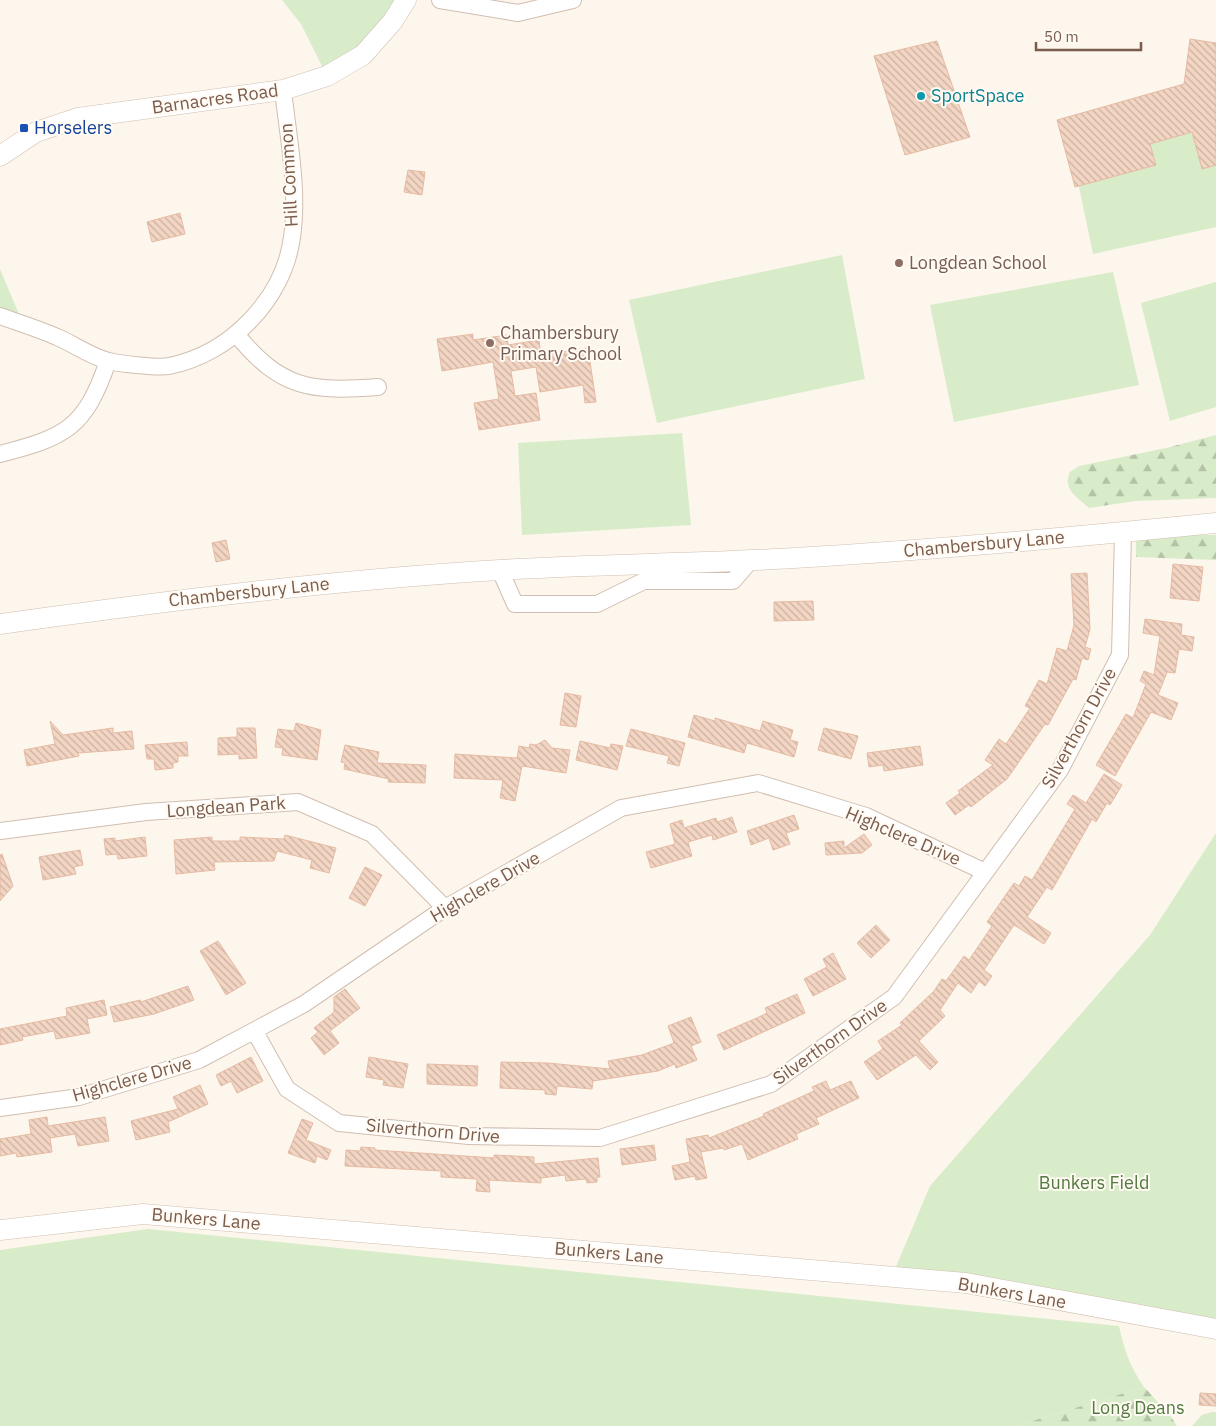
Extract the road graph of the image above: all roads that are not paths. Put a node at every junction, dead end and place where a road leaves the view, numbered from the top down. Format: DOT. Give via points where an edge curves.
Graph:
graph roads {
  1 [pos="406,0"];
  2 [pos="440,0"];
  3 [pos="572,0"];
  4 [pos="283,90"];
  5 [pos="3,151"];
  6 [pos="0,316"];
  7 [pos="236,334"];
  8 [pos="108,361"];
  9 [pos="378,387"];
  10 [pos="0,454"];
  11 [pos="1216,523"];
  12 [pos="1123,533"];
  13 [pos="751,560"];
  14 [pos="500,570"];
  15 [pos="0,624"];
  16 [pos="0,831"];
  17 [pos="985,872"];
  18 [pos="445,908"];
  19 [pos="255,1032"];
  20 [pos="0,1108"];
  21 [pos="0,1230"];
  22 [pos="1216,1329"];
  1 -- 4 [label="street, Barnacres Road" via="394,21 363,55 327,76"];
  2 -- 3 [label="street" via="518,13"];
  4 -- 5 [label="street, Barnacres Road" via="78,118 36,132"];
  4 -- 7 [label="street, Hill Common" via="295,207 292,238 284,269 267,303"];
  6 -- 8 [label="street, Hill Common" via="56,336"];
  7 -- 8 [label="street, Hill Common" via="206,354 168,366"];
  7 -- 9 [label="street" via="275,374 308,388"];
  8 -- 10 [label="street" via="98,390 78,420 62,434"];
  11 -- 12 [label="street, Chambersbury Lane"];
  12 -- 13 [label="street, Chambersbury Lane"];
  12 -- 17 [label="street, Silverthorn Drive" via="1120,655 1060,770"];
  13 -- 14 [label="street, Chambersbury Lane"];
  13 -- 14 [label="street" via="733,581 644,581 598,604 515,604"];
  14 -- 15 [label="street, Chambersbury Lane" via="292,586"];
  16 -- 18 [label="street, Longdean Park" via="146,812 298,802 372,834"];
  17 -- 18 [label="street, Highclere Drive" via="866,816 758,783 621,808"];
  17 -- 19 [label="street, Silverthorn Drive" via="894,997 771,1084 600,1138 470,1136 339,1123 287,1089"];
  18 -- 19 [label="street, Highclere Drive" via="304,1004"];
  19 -- 20 [label="street, Highclere Drive" via="200,1060 79,1097"];
  21 -- 22 [label="street, Bunkers Lane" via="143,1214 966,1283"];
}
